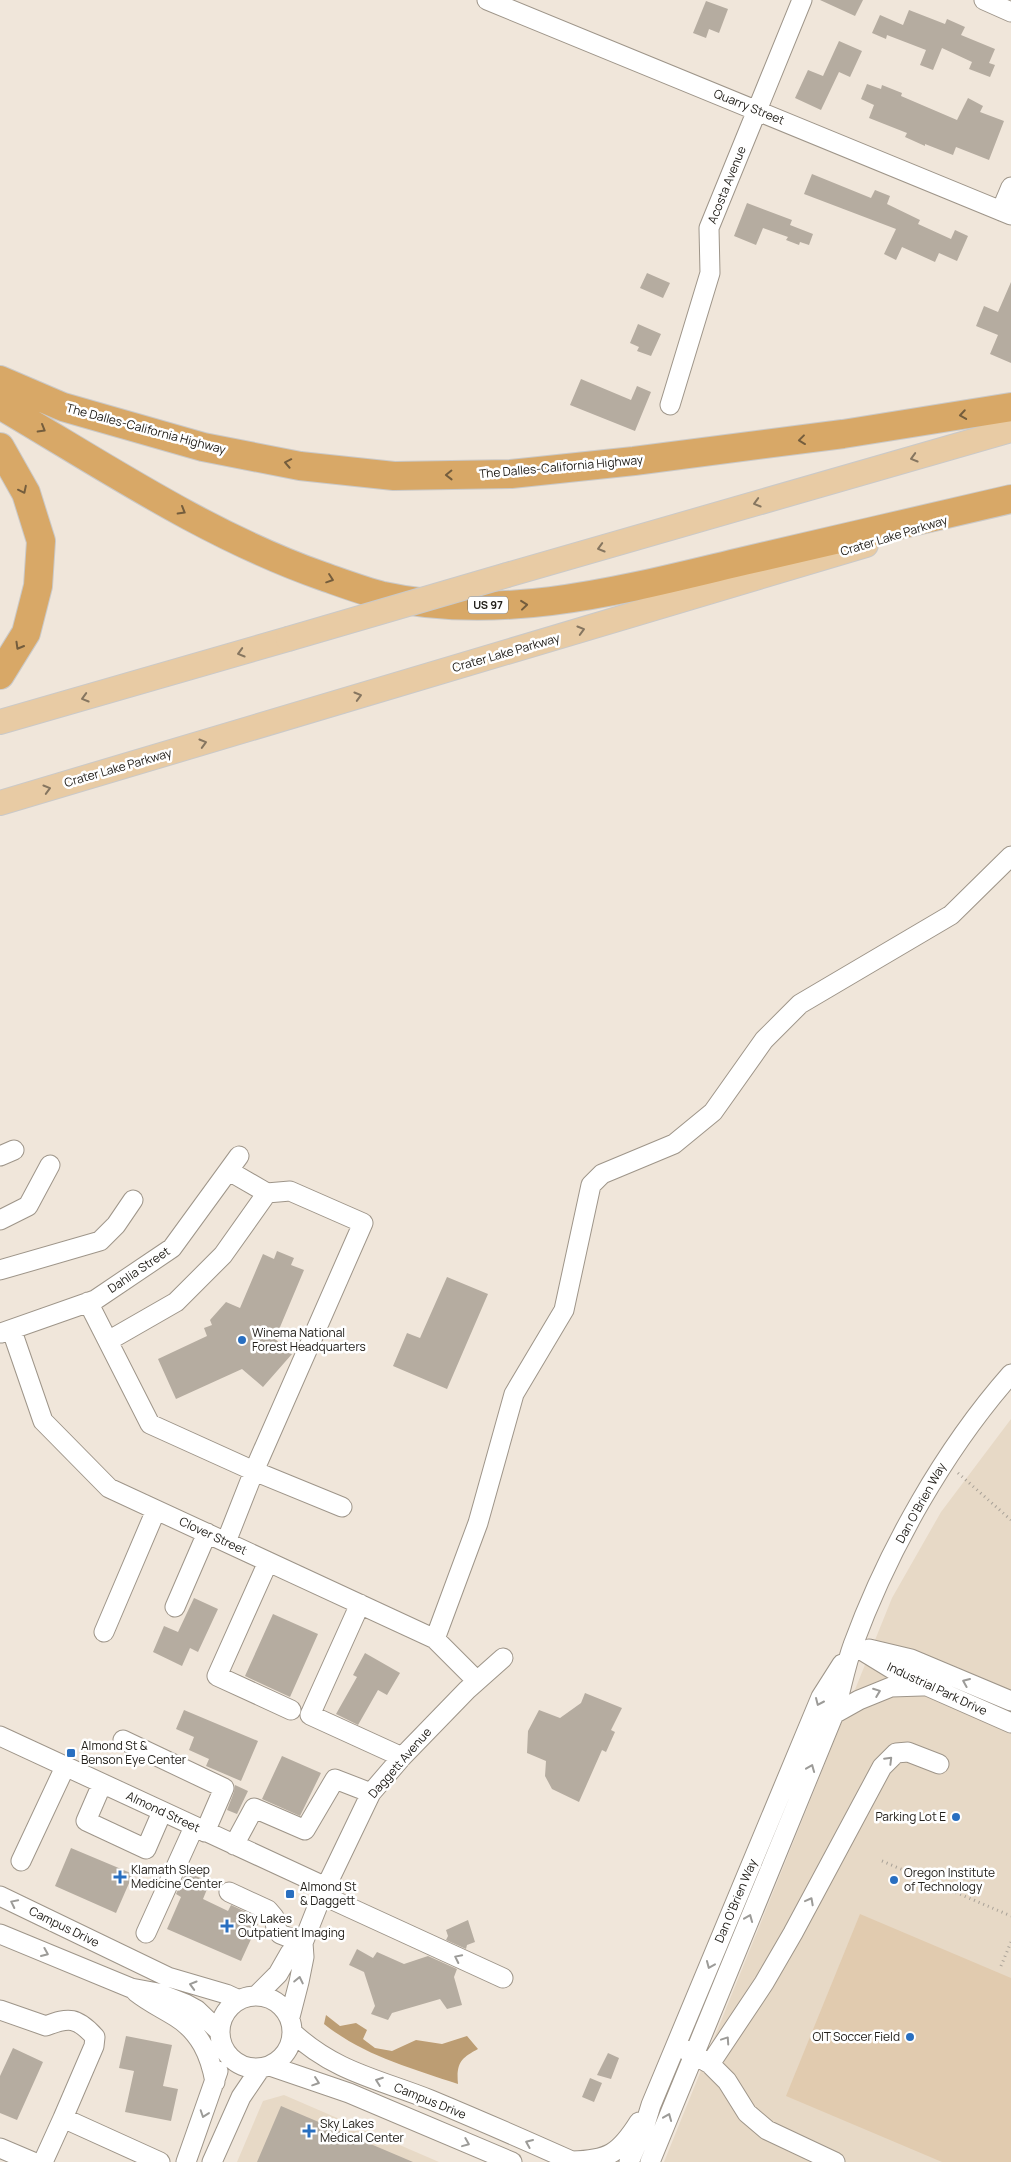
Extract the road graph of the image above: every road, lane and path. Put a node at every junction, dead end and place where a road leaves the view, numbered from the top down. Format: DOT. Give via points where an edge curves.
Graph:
graph roads {
  1 [pos="487,0"];
  2 [pos="802,0"];
  3 [pos="984,0"];
  4 [pos="1011,12"];
  5 [pos="756,110"];
  6 [pos="1011,187"];
  7 [pos="1006,213"];
  8 [pos="0,380"];
  9 [pos="670,404"];
  10 [pos="0,405"];
  11 [pos="1011,407"];
  12 [pos="1011,430"];
  13 [pos="0,447"];
  14 [pos="1011,499"];
  15 [pos="0,675"];
  16 [pos="0,722"];
  17 [pos="0,803"];
  18 [pos="1011,856"];
  19 [pos="50,1165"];
  20 [pos="268,1193"];
  21 [pos="133,1200"];
  22 [pos="0,1220"];
  23 [pos="0,1270"];
  24 [pos="88,1302"];
  25 [pos="6,1332"];
  26 [pos="108,1341"];
  27 [pos="1011,1374"];
  28 [pos="945,1461"];
  29 [pos="254,1471"];
  30 [pos="342,1507"];
  31 [pos="156,1510"];
  32 [pos="1011,1518"];
  33 [pos="207,1533"];
  34 [pos="226,1542"];
  35 [pos="268,1562"];
  36 [pos="360,1604"];
  37 [pos="175,1607"];
  38 [pos="104,1632"];
  39 [pos="435,1639"];
  40 [pos="853,1646"];
  41 [pos="503,1658"];
  42 [pos="476,1681"];
  43 [pos="925,1686"];
  44 [pos="1011,1701"];
  45 [pos="291,1710"];
  46 [pos="834,1714"];
  47 [pos="1011,1723"];
  48 [pos="0,1736"];
  49 [pos="123,1740"];
  50 [pos="402,1757"];
  51 [pos="939,1764"];
  52 [pos="65,1767"];
  53 [pos="102,1784"];
  54 [pos="370,1793"];
  55 [pos="162,1812"];
  56 [pos="199,1829"];
  57 [pos="234,1845"];
  58 [pos="21,1861"];
  59 [pos="882,1861"];
  60 [pos="324,1891"];
  61 [pos="229,1892"];
  62 [pos="0,1896"];
  63 [pos="1011,1916"];
  64 [pos="146,1932"];
  65 [pos="0,1934"];
  66 [pos="1011,1942"];
  67 [pos="303,1943"];
  68 [pos="1001,1966"];
  69 [pos="503,1978"];
  70 [pos="131,1988"];
  71 [pos="248,1998"];
  72 [pos="0,2010"];
  73 [pos="291,2024"];
  74 [pos="220,2032"];
  75 [pos="685,2049"];
  76 [pos="225,2051"];
  77 [pos="710,2064"];
  78 [pos="265,2067"];
  79 [pos="215,2082"];
  80 [pos="651,2105"];
  81 [pos="63,2118"];
  82 [pos="0,2148"];
  83 [pos="653,2161"];
  84 [pos="33,2162"];
  85 [pos="43,2162"];
  86 [pos="160,2162"];
  87 [pos="186,2162"];
  88 [pos="212,2162"];
  89 [pos="512,2162"];
  90 [pos="573,2162"];
  91 [pos="629,2162"];
  92 [pos="835,2162"];
  1 -- 5 [label="street, Quarry Street"];
  2 -- 5 [label="street, Acosta Avenue"];
  3 -- 4 [label="street"];
  5 -- 7 [label="street, Quarry Street"];
  5 -- 9 [label="street, Acosta Avenue" via="709,228 710,274"];
  6 -- 7 [label="street"];
  11 -- 8 [label="highway, The Dalles-California Highway, one-way" via="843,434 634,461 511,474 394,476 300,466 204,447 63,407"];
  10 -- 14 [label="highway, US 97, one-way" via="219,533 297,567 384,596 455,606 517,606 565,600"];
  12 -- 16 [label="main road, one-way, bridge"];
  13 -- 15 [label="highway, one-way" via="26,493 41,541 38,586 26,633"];
  17 -- 14 [label="main road, Crater Lake Parkway, one-way"];
  18 -- 39 [label="street" via="951,915 800,1004 764,1040 713,1112 674,1144 602,1174 591,1185 564,1310 514,1394 478,1523"];
  19 -- 22 [label="street" via="28,1206"];
  20 -- 24 [label="street, Dahlia Street" via="234,1163 172,1248"];
  20 -- 26 [label="street" via="223,1256 176,1302"];
  20 -- 29 [label="street" via="290,1192 362,1223"];
  21 -- 23 [label="street" via="100,1241"];
  24 -- 25 [label="street, Dahlia Street"];
  24 -- 26 [label="street"];
  25 -- 31 [label="street, Clover Street" via="43,1421 109,1488"];
  26 -- 29 [label="street" via="150,1424"];
  27 -- 28 [label="street, Dan O'Brien Way"];
  28 -- 32 [label="path"];
  28 -- 40 [label="street, Dan O'Brien Way" via="881,1579"];
  29 -- 30 [label="street"];
  29 -- 34 [label="street"];
  31 -- 33 [label="street, Clover Street"];
  31 -- 38 [label="street"];
  33 -- 34 [label="street, Clover Street"];
  33 -- 37 [label="street"];
  34 -- 35 [label="street, Clover Street"];
  35 -- 36 [label="street, Clover Street"];
  35 -- 45 [label="street" via="217,1676"];
  36 -- 39 [label="street, Clover Street"];
  36 -- 50 [label="street" via="310,1716"];
  39 -- 42 [label="street, Clover Street"];
  40 -- 43 [label="street, Industrial Park Drive"];
  44 -- 40 [label="street, Industrial Park Drive, one-way" via="911,1659"];
  40 -- 46 [label="street, Dan O'Brien Way"];
  40 -- 75 [label="street, Dan O'Brien Way, one-way" via="821,1697"];
  41 -- 42 [label="street, Daggett Avenue"];
  42 -- 50 [label="street, Daggett Avenue"];
  46 -- 43 [label="street, one-way" via="891,1687"];
  43 -- 47 [label="street, Industrial Park Drive"];
  75 -- 46 [label="street, Dan O'Brien Way, one-way"];
  48 -- 52 [label="street, Almond Street"];
  49 -- 56 [label="street" via="224,1788"];
  50 -- 54 [label="street, Daggett Avenue"];
  77 -- 51 [label="street, one-way" via="793,1933 882,1767 896,1753 908,1752"];
  52 -- 53 [label="street, Almond Street"];
  52 -- 58 [label="street"];
  53 -- 55 [label="street, Almond Street"];
  53 -- 55 [label="street" via="86,1821 94,1825 146,1849"];
  54 -- 57 [label="street" via="335,1779 305,1830 254,1808"];
  54 -- 60 [label="street, Daggett Avenue"];
  55 -- 56 [label="street, Almond Street"];
  56 -- 57 [label="street, Almond Street"];
  56 -- 64 [label="street"];
  57 -- 60 [label="street, Almond Street"];
  59 -- 63 [label="path"];
  60 -- 67 [label="street, Daggett Avenue"];
  69 -- 60 [label="street, Almond Street, one-way"];
  61 -- 67 [label="street" via="268,1910 280,1934"];
  71 -- 62 [label="street, Campus Drive, one-way" via="168,1977"];
  65 -- 70 [label="street, one-way"];
  66 -- 68 [label="path"];
  67 -- 71 [label="street, Daggett Avenue" via="290,1953 278,1974"];
  73 -- 67 [label="street, Daggett Avenue, one-way" via="304,1957"];
  70 -- 74 [label="street" via="158,1993 186,2004"];
  70 -- 79 [label="street" via="196,2034 212,2062"];
  71 -- 73 [label="street" via="264,1997 277,2002"];
  71 -- 74 [label="street" via="225,2014"];
  72 -- 81 [label="street" via="46,2026 64,2019 74,2020 95,2037"];
  73 -- 78 [label="street" via="290,2044 286,2052 280,2060"];
  90 -- 73 [label="street, Campus Drive, one-way" via="430,2100 334,2064 305,2044"];
  74 -- 76 [label="street"];
  75 -- 77 [label="street"];
  75 -- 80 [label="street, Dan O'Brien Way"];
  83 -- 75 [label="street, Dan O'Brien Way, one-way"];
  76 -- 78 [label="street" via="237,2063 248,2068"];
  76 -- 79 [label="street"];
  77 -- 92 [label="street" via="727,2081 747,2113 767,2130"];
  78 -- 88 [label="street" via="242,2096"];
  78 -- 89 [label="street, Campus Drive, one-way" via="349,2093"];
  79 -- 87 [label="street, one-way"];
  80 -- 90 [label="street" via="632,2133 612,2154 597,2160"];
  80 -- 91 [label="street, Dan O'Brien Way"];
  81 -- 85 [label="street"];
  81 -- 86 [label="street"];
  82 -- 84 [label="street"];
}
